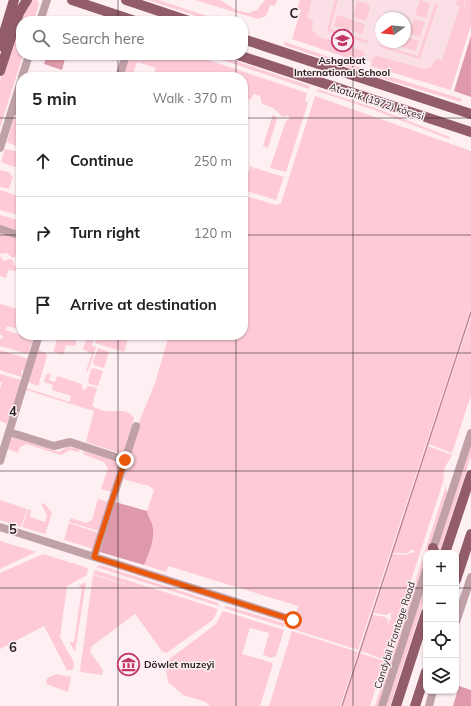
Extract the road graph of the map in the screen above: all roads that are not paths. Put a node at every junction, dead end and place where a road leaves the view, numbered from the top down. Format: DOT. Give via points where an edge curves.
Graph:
graph roads {
  1 [pos="14,0"];
  2 [pos="27,0"];
  3 [pos="47,0"];
  4 [pos="72,0"];
  5 [pos="126,0"];
  6 [pos="18,16"];
  7 [pos="42,16"];
  8 [pos="120,16"];
  9 [pos="174,16"];
  10 [pos="16,22"];
  11 [pos="248,41"];
  12 [pos="0,46"];
  13 [pos="248,58"];
  14 [pos="27,60"];
  15 [pos="124,60"];
  16 [pos="0,71"];
  17 [pos="24,72"];
  18 [pos="121,72"];
  19 [pos="16,97"];
  20 [pos="12,110"];
  21 [pos="16,111"];
  22 [pos="471,114"];
  23 [pos="471,132"];
  24 [pos="0,148"];
  25 [pos="0,229"];
  26 [pos="16,234"];
  27 [pos="37,340"];
  28 [pos="136,426"];
  29 [pos="9,432"];
  30 [pos="471,433"];
  31 [pos="125,460"];
  32 [pos="0,461"];
  33 [pos="471,475"];
  34 [pos="0,527"];
  35 [pos="471,534"];
  36 [pos="433,550"];
  37 [pos="446,550"];
  38 [pos="94,557"];
  39 [pos="459,571"];
  40 [pos="471,577"];
  41 [pos="423,579"];
  42 [pos="459,613"];
  43 [pos="293,620"];
  44 [pos="423,622"];
  45 [pos="423,681"];
  46 [pos="433,694"];
  47 [pos="382,706"];
  48 [pos="396,706"];
  49 [pos="415,706"];
  50 [pos="429,706"];
  1 -- 12 [label="main road"];
  2 -- 6 [label="main road"];
  3 -- 7 [label="street"];
  4 -- 8 [label="main road"];
  5 -- 9 [label="main road"];
  10 -- 16 [label="main road"];
  11 -- 22 [label="main road, Atatürk (1972) köçesi"];
  13 -- 23 [label="main road, Atatürk (1972) köçesi"];
  14 -- 17 [label="street"];
  15 -- 18 [label="street"];
  19 -- 20 [label="street"];
  20 -- 21 [label="street"];
  20 -- 24 [label="street"];
  25 -- 26 [label="street"];
  27 -- 29 [label="street"];
  28 -- 31 [label="street"];
  29 -- 31 [label="street" via="54,446 70,442"];
  29 -- 32 [label="street"];
  30 -- 36 [label="street"];
  31 -- 38 [label="street"];
  33 -- 37 [label="main road"];
  34 -- 38 [label="street"];
  35 -- 39 [label="main road"];
  38 -- 43 [label="street"];
  40 -- 42 [label="street"];
  41 -- 47 [label="street, Candybil Frontage Road"];
  44 -- 48 [label="main road"];
  45 -- 49 [label="main road"];
  46 -- 50 [label="street"];
}
